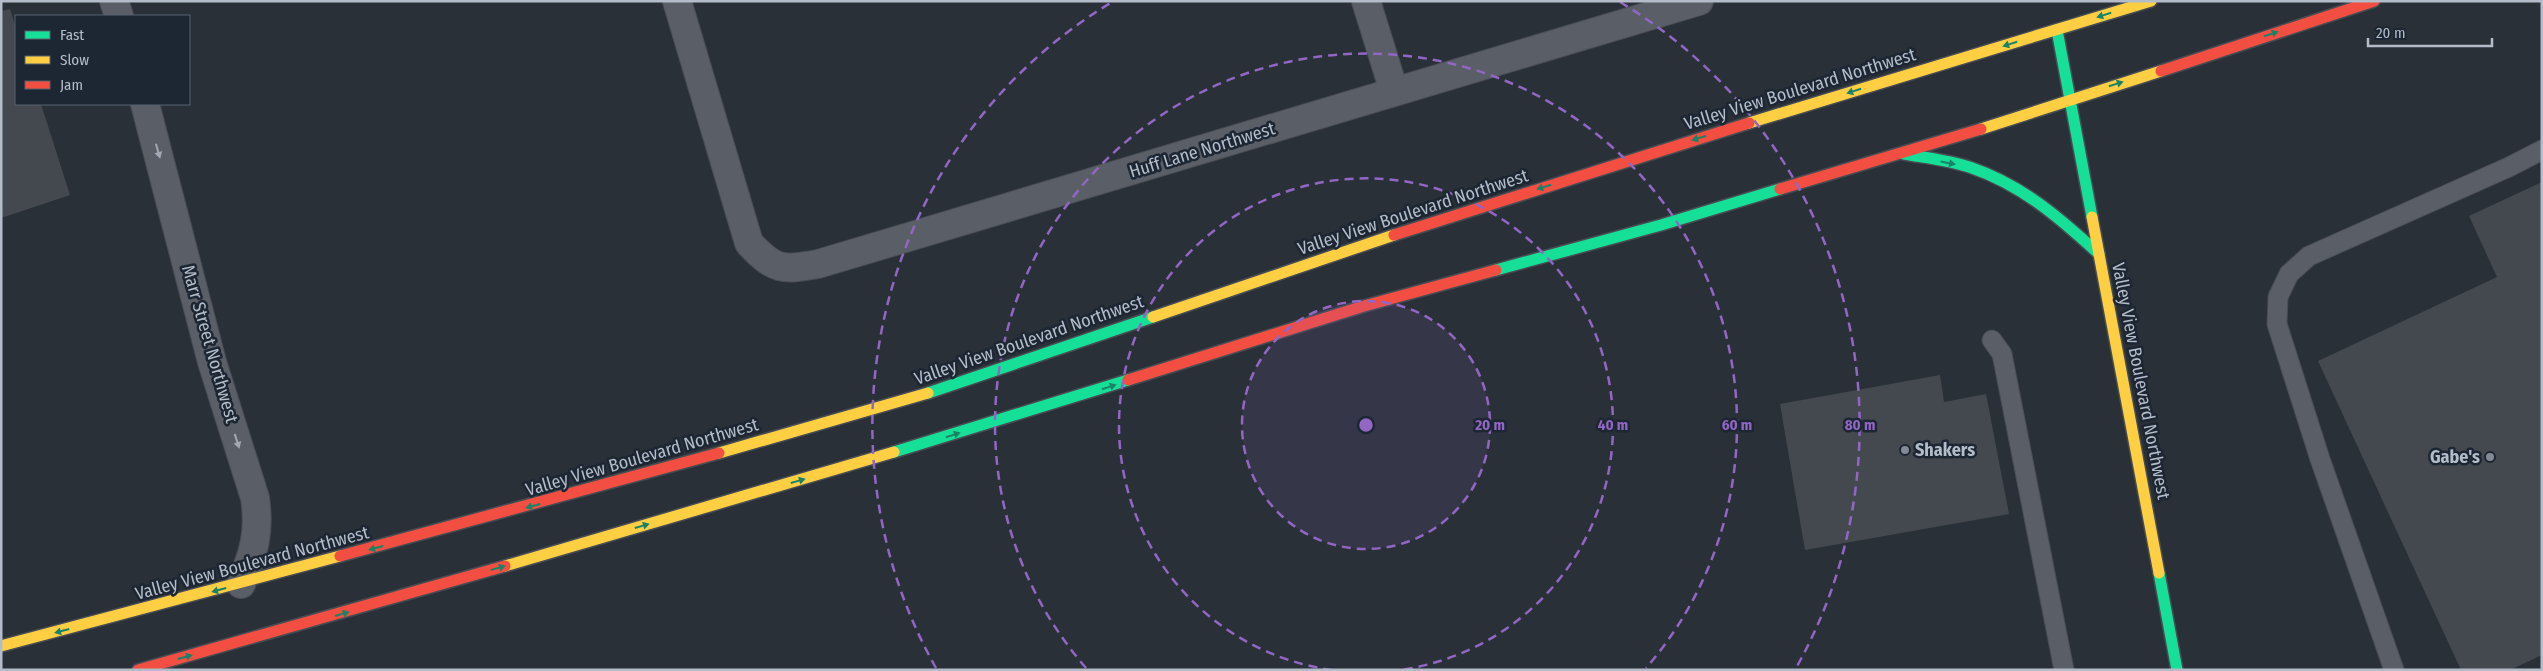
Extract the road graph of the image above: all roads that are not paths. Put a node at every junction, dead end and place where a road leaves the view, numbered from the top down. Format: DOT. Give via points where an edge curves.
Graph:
graph roads {
  1 [pos="114,1"];
  2 [pos="678,1"];
  3 [pos="1366,1"];
  4 [pos="1699,1"];
  5 [pos="2151,1"];
  6 [pos="2374,1"];
  7 [pos="119,15"];
  8 [pos="2057,30"];
  9 [pos="1394,91"];
  10 [pos="2070,99"];
  11 [pos="144,105"];
  12 [pos="2542,150"];
  13 [pos="1900,153"];
  14 [pos="2099,254"];
  15 [pos="1992,340"];
  16 [pos="242,584"];
  17 [pos="1,646"];
  18 [pos="138,670"];
  19 [pos="2064,670"];
  20 [pos="2177,670"];
  21 [pos="2394,670"];
  1 -- 7 [label="street"];
  2 -- 9 [label="street, Huff Lane Northwest" via="749,244 767,262 788,269 818,264"];
  3 -- 9 [label="street"];
  4 -- 9 [label="street, Huff Lane Northwest"];
  5 -- 8 [label="main road, Valley View Boulevard Northwest, one-way"];
  10 -- 6 [label="main road, one-way"];
  8 -- 10 [label="main road, Valley View Boulevard Northwest"];
  8 -- 16 [label="main road, Valley View Boulevard Northwest, one-way" via="1466,211 917,397 580,493"];
  10 -- 13 [label="main road"];
  10 -- 14 [label="main road, Valley View Boulevard Northwest"];
  11 -- 16 [label="street, Marr Street Northwest, one-way" via="212,362 255,498 258,516 256,547"];
  12 -- 21 [label="lane" via="2309,256 2290,274 2278,297 2277,324 2320,459"];
  13 -- 14 [label="main road, one-way" via="1971,168 2017,187 2052,210"];
  18 -- 13 [label="main road, one-way" via="956,434 1364,306 1661,225"];
  14 -- 20 [label="main road, Valley View Boulevard Northwest"];
  15 -- 19 [label="lane" via="2002,354"];
  16 -- 17 [label="main road, Valley View Boulevard Northwest, one-way"];
}
